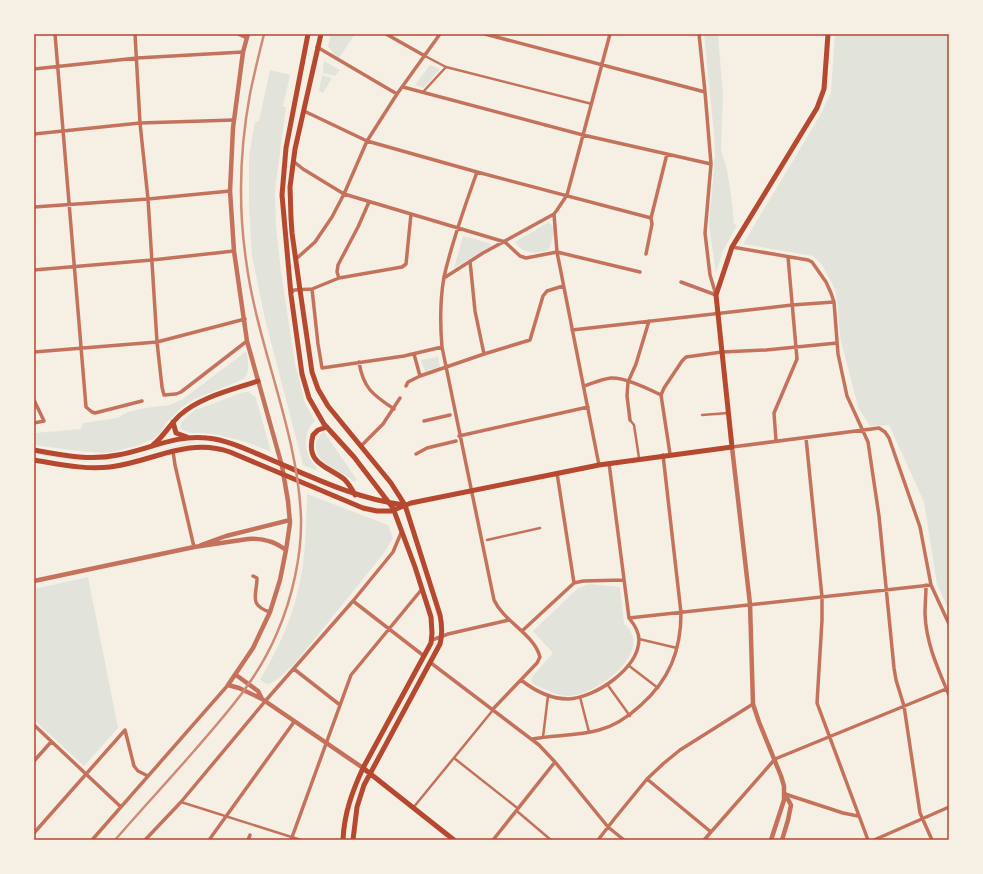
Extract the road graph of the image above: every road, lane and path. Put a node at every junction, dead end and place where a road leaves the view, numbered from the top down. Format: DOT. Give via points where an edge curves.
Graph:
graph roads {
  1 [pos="55,34"];
  2 [pos="135,34"];
  3 [pos="238,34"];
  4 [pos="308,34"];
  5 [pos="321,34"];
  6 [pos="386,34"];
  7 [pos="440,34"];
  8 [pos="485,34"];
  9 [pos="610,34"];
  10 [pos="699,34"];
  11 [pos="828,34"];
  12 [pos="247,36"];
  13 [pos="317,47"];
  14 [pos="243,52"];
  15 [pos="426,56"];
  16 [pos="137,58"];
  17 [pos="602,65"];
  18 [pos="58,67"];
  19 [pos="446,67"];
  20 [pos="34,69"];
  21 [pos="403,87"];
  22 [pos="423,92"];
  23 [pos="705,92"];
  24 [pos="397,94"];
  25 [pos="592,104"];
  26 [pos="304,111"];
  27 [pos="234,120"];
  28 [pos="140,123"];
  29 [pos="63,132"];
  30 [pos="34,134"];
  31 [pos="583,135"];
  32 [pos="367,141"];
  33 [pos="666,154"];
  34 [pos="293,161"];
  35 [pos="711,164"];
  36 [pos="477,172"];
  37 [pos="230,191"];
  38 [pos="344,194"];
  39 [pos="567,195"];
  40 [pos="148,199"];
  41 [pos="369,202"];
  42 [pos="69,205"];
  43 [pos="34,207"];
  44 [pos="411,214"];
  45 [pos="554,214"];
  46 [pos="651,218"];
  47 [pos="458,228"];
  48 [pos="505,242"];
  49 [pos="732,248"];
  50 [pos="234,251"];
  51 [pos="557,252"];
  52 [pos="646,254"];
  53 [pos="788,257"];
  54 [pos="296,259"];
  55 [pos="152,260"];
  56 [pos="470,261"];
  57 [pos="74,267"];
  58 [pos="34,270"];
  59 [pos="640,272"];
  60 [pos="339,278"];
  61 [pos="444,278"];
  62 [pos="681,282"];
  63 [pos="564,286"];
  64 [pos="312,289"];
  65 [pos="300,290"];
  66 [pos="716,294"];
  67 [pos="291,295"];
  68 [pos="834,302"];
  69 [pos="792,306"];
  70 [pos="718,314"];
  71 [pos="245,319"];
  72 [pos="649,321"];
  73 [pos="572,330"];
  74 [pos="247,341"];
  75 [pos="157,342"];
  76 [pos="837,343"];
  77 [pos="442,347"];
  78 [pos="797,347"];
  79 [pos="81,348"];
  80 [pos="34,352"];
  81 [pos="722,352"];
  82 [pos="414,354"];
  83 [pos="484,354"];
  84 [pos="359,362"];
  85 [pos="446,368"];
  86 [pos="420,376"];
  87 [pos="258,381"];
  88 [pos="628,382"];
  89 [pos="406,386"];
  90 [pos="584,386"];
  91 [pos="662,395"];
  92 [pos="400,398"];
  93 [pos="34,400"];
  94 [pos="142,402"];
  95 [pos="588,407"];
  96 [pos="394,408"];
  97 [pos="728,413"];
  98 [pos="450,415"];
  99 [pos="702,416"];
  100 [pos="630,420"];
  101 [pos="424,421"];
  102 [pos="173,422"];
  103 [pos="34,423"];
  104 [pos="327,427"];
  105 [pos="863,430"];
  106 [pos="459,436"];
  107 [pos="194,437"];
  108 [pos="806,438"];
  109 [pos="456,441"];
  110 [pos="776,441"];
  111 [pos="152,445"];
  112 [pos="361,446"];
  113 [pos="732,447"];
  114 [pos="34,450"];
  115 [pos="173,450"];
  116 [pos="416,454"];
  117 [pos="670,454"];
  118 [pos="663,456"];
  119 [pos="639,458"];
  120 [pos="34,460"];
  121 [pos="609,463"];
  122 [pos="599,465"];
  123 [pos="556,473"];
  124 [pos="471,491"];
  125 [pos="355,494"];
  126 [pos="390,503"];
  127 [pos="406,505"];
  128 [pos="394,510"];
  129 [pos="290,521"];
  130 [pos="540,528"];
  131 [pos="402,530"];
  132 [pos="487,540"];
  133 [pos="194,547"];
  134 [pos="286,550"];
  135 [pos="253,576"];
  136 [pos="624,580"];
  137 [pos="34,581"];
  138 [pos="574,582"];
  139 [pos="926,585"];
  140 [pos="931,585"];
  141 [pos="422,589"];
  142 [pos="887,590"];
  143 [pos="822,597"];
  144 [pos="353,601"];
  145 [pos="750,604"];
  146 [pos="270,612"];
  147 [pos="681,613"];
  148 [pos="629,618"];
  149 [pos="509,620"];
  150 [pos="949,624"];
  151 [pos="389,629"];
  152 [pos="522,631"];
  153 [pos="442,636"];
  154 [pos="639,639"];
  155 [pos="432,640"];
  156 [pos="677,648"];
  157 [pos="424,656"];
  158 [pos="431,662"];
  159 [pos="628,665"];
  160 [pos="294,669"];
  161 [pos="236,675"];
  162 [pos="521,680"];
  163 [pos="607,684"];
  164 [pos="228,685"];
  165 [pos="658,688"];
  166 [pos="946,689"];
  167 [pos="949,695"];
  168 [pos="548,696"];
  169 [pos="580,697"];
  170 [pos="264,700"];
  171 [pos="753,704"];
  172 [pos="340,705"];
  173 [pos="904,706"];
  174 [pos="493,709"];
  175 [pos="630,716"];
  176 [pos="294,722"];
  177 [pos="34,725"];
  178 [pos="589,733"];
  179 [pos="829,736"];
  180 [pos="543,737"];
  181 [pos="532,739"];
  182 [pos="51,742"];
  183 [pos="327,744"];
  184 [pos="454,758"];
  185 [pos="774,759"];
  186 [pos="34,761"];
  187 [pos="555,762"];
  188 [pos="363,768"];
  189 [pos="86,774"];
  190 [pos="370,774"];
  191 [pos="148,776"];
  192 [pos="647,779"];
  193 [pos="785,794"];
  194 [pos="181,802"];
  195 [pos="121,807"];
  196 [pos="516,807"];
  197 [pos="949,807"];
  198 [pos="413,808"];
  199 [pos="518,812"];
  200 [pos="226,816"];
  201 [pos="858,816"];
  202 [pos="922,819"];
  203 [pos="608,827"];
  204 [pos="34,832"];
  205 [pos="711,832"];
  206 [pos="250,834"];
  207 [pos="291,839"];
  208 [pos="92,840"];
  209 [pos="145,840"];
  210 [pos="209,840"];
  211 [pos="248,840"];
  212 [pos="301,840"];
  213 [pos="343,840"];
  214 [pos="353,840"];
  215 [pos="454,840"];
  216 [pos="493,840"];
  217 [pos="551,840"];
  218 [pos="598,840"];
  219 [pos="624,840"];
  220 [pos="704,840"];
  221 [pos="771,840"];
  222 [pos="782,840"];
  223 [pos="868,840"];
  224 [pos="874,840"];
  225 [pos="932,840"];
  1 -- 18 [label="street"];
  2 -- 16 [label="street"];
  3 -- 12 [label="street"];
  4 -- 67 [label="main road" via="282,181"];
  5 -- 13 [label="main road"];
  6 -- 15 [label="street"];
  7 -- 15 [label="street"];
  8 -- 17 [label="street"];
  9 -- 17 [label="street"];
  10 -- 23 [label="street"];
  11 -- 49 [label="main road" via="824,89 817,108"];
  12 -- 14 [label="street"];
  13 -- 24 [label="street"];
  13 -- 26 [label="main road"];
  14 -- 16 [label="street"];
  14 -- 27 [label="street"];
  15 -- 19 [label="street"];
  15 -- 21 [label="street"];
  16 -- 18 [label="street"];
  16 -- 28 [label="street"];
  17 -- 23 [label="street"];
  17 -- 25 [label="street"];
  18 -- 20 [label="street"];
  18 -- 29 [label="street"];
  19 -- 22 [label="street"];
  19 -- 25 [label="street"];
  21 -- 22 [label="street"];
  21 -- 24 [label="street"];
  22 -- 31 [label="street"];
  23 -- 35 [label="street"];
  24 -- 32 [label="street"];
  25 -- 31 [label="street"];
  26 -- 32 [label="street"];
  26 -- 34 [label="main road"];
  27 -- 28 [label="street"];
  27 -- 37 [label="street"];
  28 -- 29 [label="street"];
  28 -- 40 [label="street"];
  29 -- 30 [label="street"];
  29 -- 42 [label="street"];
  31 -- 33 [label="street"];
  31 -- 39 [label="street"];
  32 -- 36 [label="street"];
  32 -- 38 [label="street"];
  33 -- 35 [label="street"];
  33 -- 46 [label="street"];
  34 -- 38 [label="street"];
  34 -- 54 [label="main road" via="290,188"];
  35 -- 66 [label="street" via="705,233 710,276"];
  36 -- 39 [label="street"];
  36 -- 47 [label="street"];
  37 -- 40 [label="street"];
  37 -- 50 [label="street"];
  38 -- 41 [label="street"];
  38 -- 54 [label="street" via="315,242"];
  39 -- 45 [label="street"];
  39 -- 46 [label="street"];
  40 -- 42 [label="street"];
  40 -- 55 [label="street"];
  41 -- 44 [label="street"];
  41 -- 60 [label="street" via="338,265"];
  42 -- 43 [label="street"];
  42 -- 57 [label="street"];
  44 -- 47 [label="street"];
  44 -- 60 [label="street" via="406,264 402,267"];
  45 -- 48 [label="street"];
  45 -- 51 [label="street"];
  46 -- 52 [label="street"];
  47 -- 48 [label="street"];
  47 -- 61 [label="street"];
  48 -- 51 [label="street" via="520,256 526,258"];
  48 -- 56 [label="street"];
  49 -- 53 [label="street"];
  49 -- 66 [label="main road"];
  50 -- 55 [label="street"];
  50 -- 71 [label="street"];
  51 -- 59 [label="street"];
  51 -- 63 [label="street"];
  53 -- 68 [label="street" via="812,262 826,282"];
  53 -- 69 [label="street"];
  54 -- 65 [label="main road"];
  55 -- 57 [label="street"];
  55 -- 75 [label="street"];
  56 -- 61 [label="street"];
  56 -- 83 [label="street" via="475,311"];
  57 -- 58 [label="street"];
  57 -- 79 [label="street"];
  60 -- 64 [label="street"];
  61 -- 77 [label="street" via="440,325"];
  62 -- 66 [label="street"];
  63 -- 73 [label="street"];
  63 -- 83 [label="street" via="547,291 542,296 530,340"];
  64 -- 65 [label="street"];
  64 -- 84 [label="street" via="322,368"];
  65 -- 67 [label="street" via="294,290"];
  65 -- 112 [label="main road" via="311,365 318,388 332,412"];
  66 -- 70 [label="main road"];
  67 -- 104 [label="main road" via="306,391 313,407"];
  68 -- 69 [label="street"];
  68 -- 76 [label="street"];
  69 -- 70 [label="street"];
  69 -- 78 [label="street"];
  70 -- 72 [label="street"];
  70 -- 81 [label="main road"];
  71 -- 74 [label="street"];
  71 -- 75 [label="street"];
  72 -- 73 [label="street"];
  72 -- 88 [label="street"];
  73 -- 90 [label="street"];
  74 -- 75 [label="street" via="181,392 164,395"];
  74 -- 87 [label="street"];
  75 -- 79 [label="street"];
  76 -- 78 [label="street"];
  76 -- 105 [label="street" via="846,396"];
  77 -- 82 [label="street"];
  77 -- 85 [label="street"];
  78 -- 81 [label="street"];
  78 -- 110 [label="street" via="797,358 774,413"];
  79 -- 80 [label="street"];
  79 -- 94 [label="street" via="86,408 89,411 95,413"];
  81 -- 91 [label="street" via="686,357 664,388"];
  81 -- 97 [label="main road"];
  82 -- 84 [label="street"];
  82 -- 86 [label="street"];
  83 -- 85 [label="street"];
  84 -- 96 [label="street" via="361,377 372,394"];
  85 -- 86 [label="street"];
  85 -- 106 [label="street"];
  86 -- 89 [label="street" via="408,382"];
  87 -- 102 [label="main road" via="213,396 185,411"];
  87 -- 129 [label="street" via="286,483"];
  88 -- 90 [label="street" via="612,378"];
  88 -- 91 [label="street"];
  88 -- 100 [label="street"];
  90 -- 95 [label="street"];
  91 -- 117 [label="street"];
  92 -- 96 [label="street"];
  93 -- 103 [label="street" via="44,421"];
  95 -- 106 [label="street"];
  95 -- 122 [label="street"];
  96 -- 112 [label="street"];
  97 -- 99 [label="street"];
  97 -- 113 [label="main road"];
  98 -- 101 [label="street"];
  100 -- 119 [label="street" via="634,425"];
  102 -- 107 [label="main road" via="176,433"];
  102 -- 111 [label="main road"];
  104 -- 125 [label="main road" via="313,435 314,458 343,478"];
  104 -- 126 [label="main road"];
  105 -- 108 [label="street"];
  105 -- 140 [label="street" via="879,428 885,432 914,506"];
  105 -- 142 [label="street" via="868,442"];
  106 -- 124 [label="street"];
  107 -- 111 [label="main road"];
  107 -- 125 [label="main road" via="231,443"];
  108 -- 110 [label="street"];
  108 -- 143 [label="street"];
  109 -- 116 [label="street" via="427,448"];
  110 -- 113 [label="street"];
  111 -- 114 [label="main road" via="103,457 76,457"];
  112 -- 127 [label="main road"];
  113 -- 117 [label="main road"];
  113 -- 145 [label="street"];
  115 -- 120 [label="main road" via="112,467 74,466"];
  115 -- 128 [label="main road" via="194,447 220,449 363,508 377,511"];
  115 -- 133 [label="street"];
  117 -- 118 [label="main road"];
  118 -- 119 [label="main road"];
  118 -- 147 [label="street"];
  119 -- 121 [label="main road"];
  121 -- 122 [label="main road"];
  121 -- 136 [label="street"];
  122 -- 123 [label="main road"];
  123 -- 124 [label="main road"];
  123 -- 138 [label="street"];
  124 -- 127 [label="main road"];
  124 -- 149 [label="street" via="493,595 499,609"];
  125 -- 126 [label="main road"];
  126 -- 127 [label="main road"];
  126 -- 128 [label="main road"];
  127 -- 128 [label="main road"];
  127 -- 153 [label="main road" via="440,614"];
  128 -- 131 [label="main road"];
  129 -- 133 [label="street" via="226,536"];
  129 -- 134 [label="street"];
  130 -- 132 [label="street"];
  131 -- 141 [label="main road"];
  131 -- 144 [label="street" via="393,552"];
  133 -- 134 [label="street" via="256,538 269,540"];
  133 -- 137 [label="street"];
  134 -- 146 [label="street"];
  135 -- 146 [label="street" via="257,578 254,596 256,602"];
  136 -- 138 [label="street"];
  136 -- 148 [label="street"];
  138 -- 152 [label="street"];
  139 -- 140 [label="street"];
  139 -- 142 [label="street"];
  139 -- 166 [label="street" via="927,629 934,660"];
  140 -- 150 [label="street"];
  141 -- 151 [label="street"];
  141 -- 155 [label="main road" via="431,617"];
  142 -- 143 [label="street"];
  142 -- 173 [label="street" via="894,668"];
  143 -- 145 [label="street"];
  143 -- 179 [label="street" via="816,698"];
  144 -- 151 [label="street"];
  144 -- 160 [label="street"];
  145 -- 147 [label="street"];
  145 -- 171 [label="street"];
  146 -- 161 [label="street" via="257,641"];
  147 -- 148 [label="street"];
  147 -- 156 [label="street"];
  148 -- 154 [label="street"];
  149 -- 152 [label="street"];
  149 -- 153 [label="street"];
  151 -- 157 [label="street"];
  151 -- 172 [label="street" via="351,675"];
  152 -- 162 [label="street" via="538,650 540,657"];
  153 -- 155 [label="street"];
  153 -- 158 [label="main road"];
  154 -- 156 [label="street"];
  154 -- 159 [label="street" via="636,654"];
  155 -- 157 [label="main road"];
  156 -- 165 [label="street" via="669,670"];
  157 -- 188 [label="main road"];
  158 -- 174 [label="street"];
  158 -- 190 [label="main road"];
  159 -- 163 [label="street"];
  159 -- 165 [label="street"];
  160 -- 170 [label="street"];
  160 -- 172 [label="street"];
  161 -- 164 [label="street"];
  161 -- 170 [label="street" via="258,691"];
  162 -- 168 [label="street"];
  162 -- 174 [label="street"];
  163 -- 169 [label="street"];
  163 -- 175 [label="street"];
  164 -- 170 [label="street"];
  164 -- 191 [label="street"];
  165 -- 175 [label="street"];
  166 -- 167 [label="street"];
  166 -- 173 [label="street"];
  168 -- 169 [label="street" via="567,699"];
  168 -- 180 [label="street"];
  169 -- 178 [label="street"];
  170 -- 176 [label="street"];
  170 -- 194 [label="street"];
  171 -- 185 [label="street"];
  171 -- 192 [label="street" via="680,750"];
  172 -- 183 [label="street"];
  173 -- 179 [label="street"];
  173 -- 202 [label="street"];
  174 -- 181 [label="street"];
  174 -- 184 [label="street"];
  175 -- 178 [label="street"];
  176 -- 183 [label="street"];
  176 -- 200 [label="street"];
  177 -- 182 [label="street"];
  178 -- 180 [label="street"];
  179 -- 185 [label="street"];
  179 -- 201 [label="street"];
  180 -- 181 [label="street"];
  181 -- 187 [label="street"];
  182 -- 186 [label="street"];
  182 -- 189 [label="street"];
  183 -- 188 [label="street"];
  183 -- 207 [label="street"];
  184 -- 196 [label="street"];
  184 -- 198 [label="street"];
  185 -- 193 [label="street"];
  185 -- 205 [label="street"];
  187 -- 203 [label="street"];
  187 -- 216 [label="street"];
  188 -- 190 [label="main road"];
  188 -- 213 [label="main road" via="349,804"];
  189 -- 191 [label="street" via="124,730 134,766"];
  189 -- 195 [label="street"];
  189 -- 204 [label="street"];
  190 -- 198 [label="main road"];
  190 -- 214 [label="main road" via="357,807"];
  191 -- 195 [label="street"];
  192 -- 203 [label="street"];
  192 -- 205 [label="street"];
  193 -- 201 [label="street"];
  193 -- 221 [label="street"];
  193 -- 222 [label="street" via="791,805"];
  194 -- 200 [label="street"];
  194 -- 209 [label="street"];
  195 -- 208 [label="street"];
  197 -- 202 [label="street"];
  198 -- 215 [label="main road"];
  199 -- 217 [label="street"];
  200 -- 207 [label="street"];
  200 -- 210 [label="street"];
  201 -- 223 [label="street"];
  202 -- 224 [label="street"];
  202 -- 225 [label="street"];
  203 -- 218 [label="street"];
  203 -- 219 [label="street"];
  205 -- 220 [label="street"];
  206 -- 211 [label="street"];
  207 -- 212 [label="street"];
}
